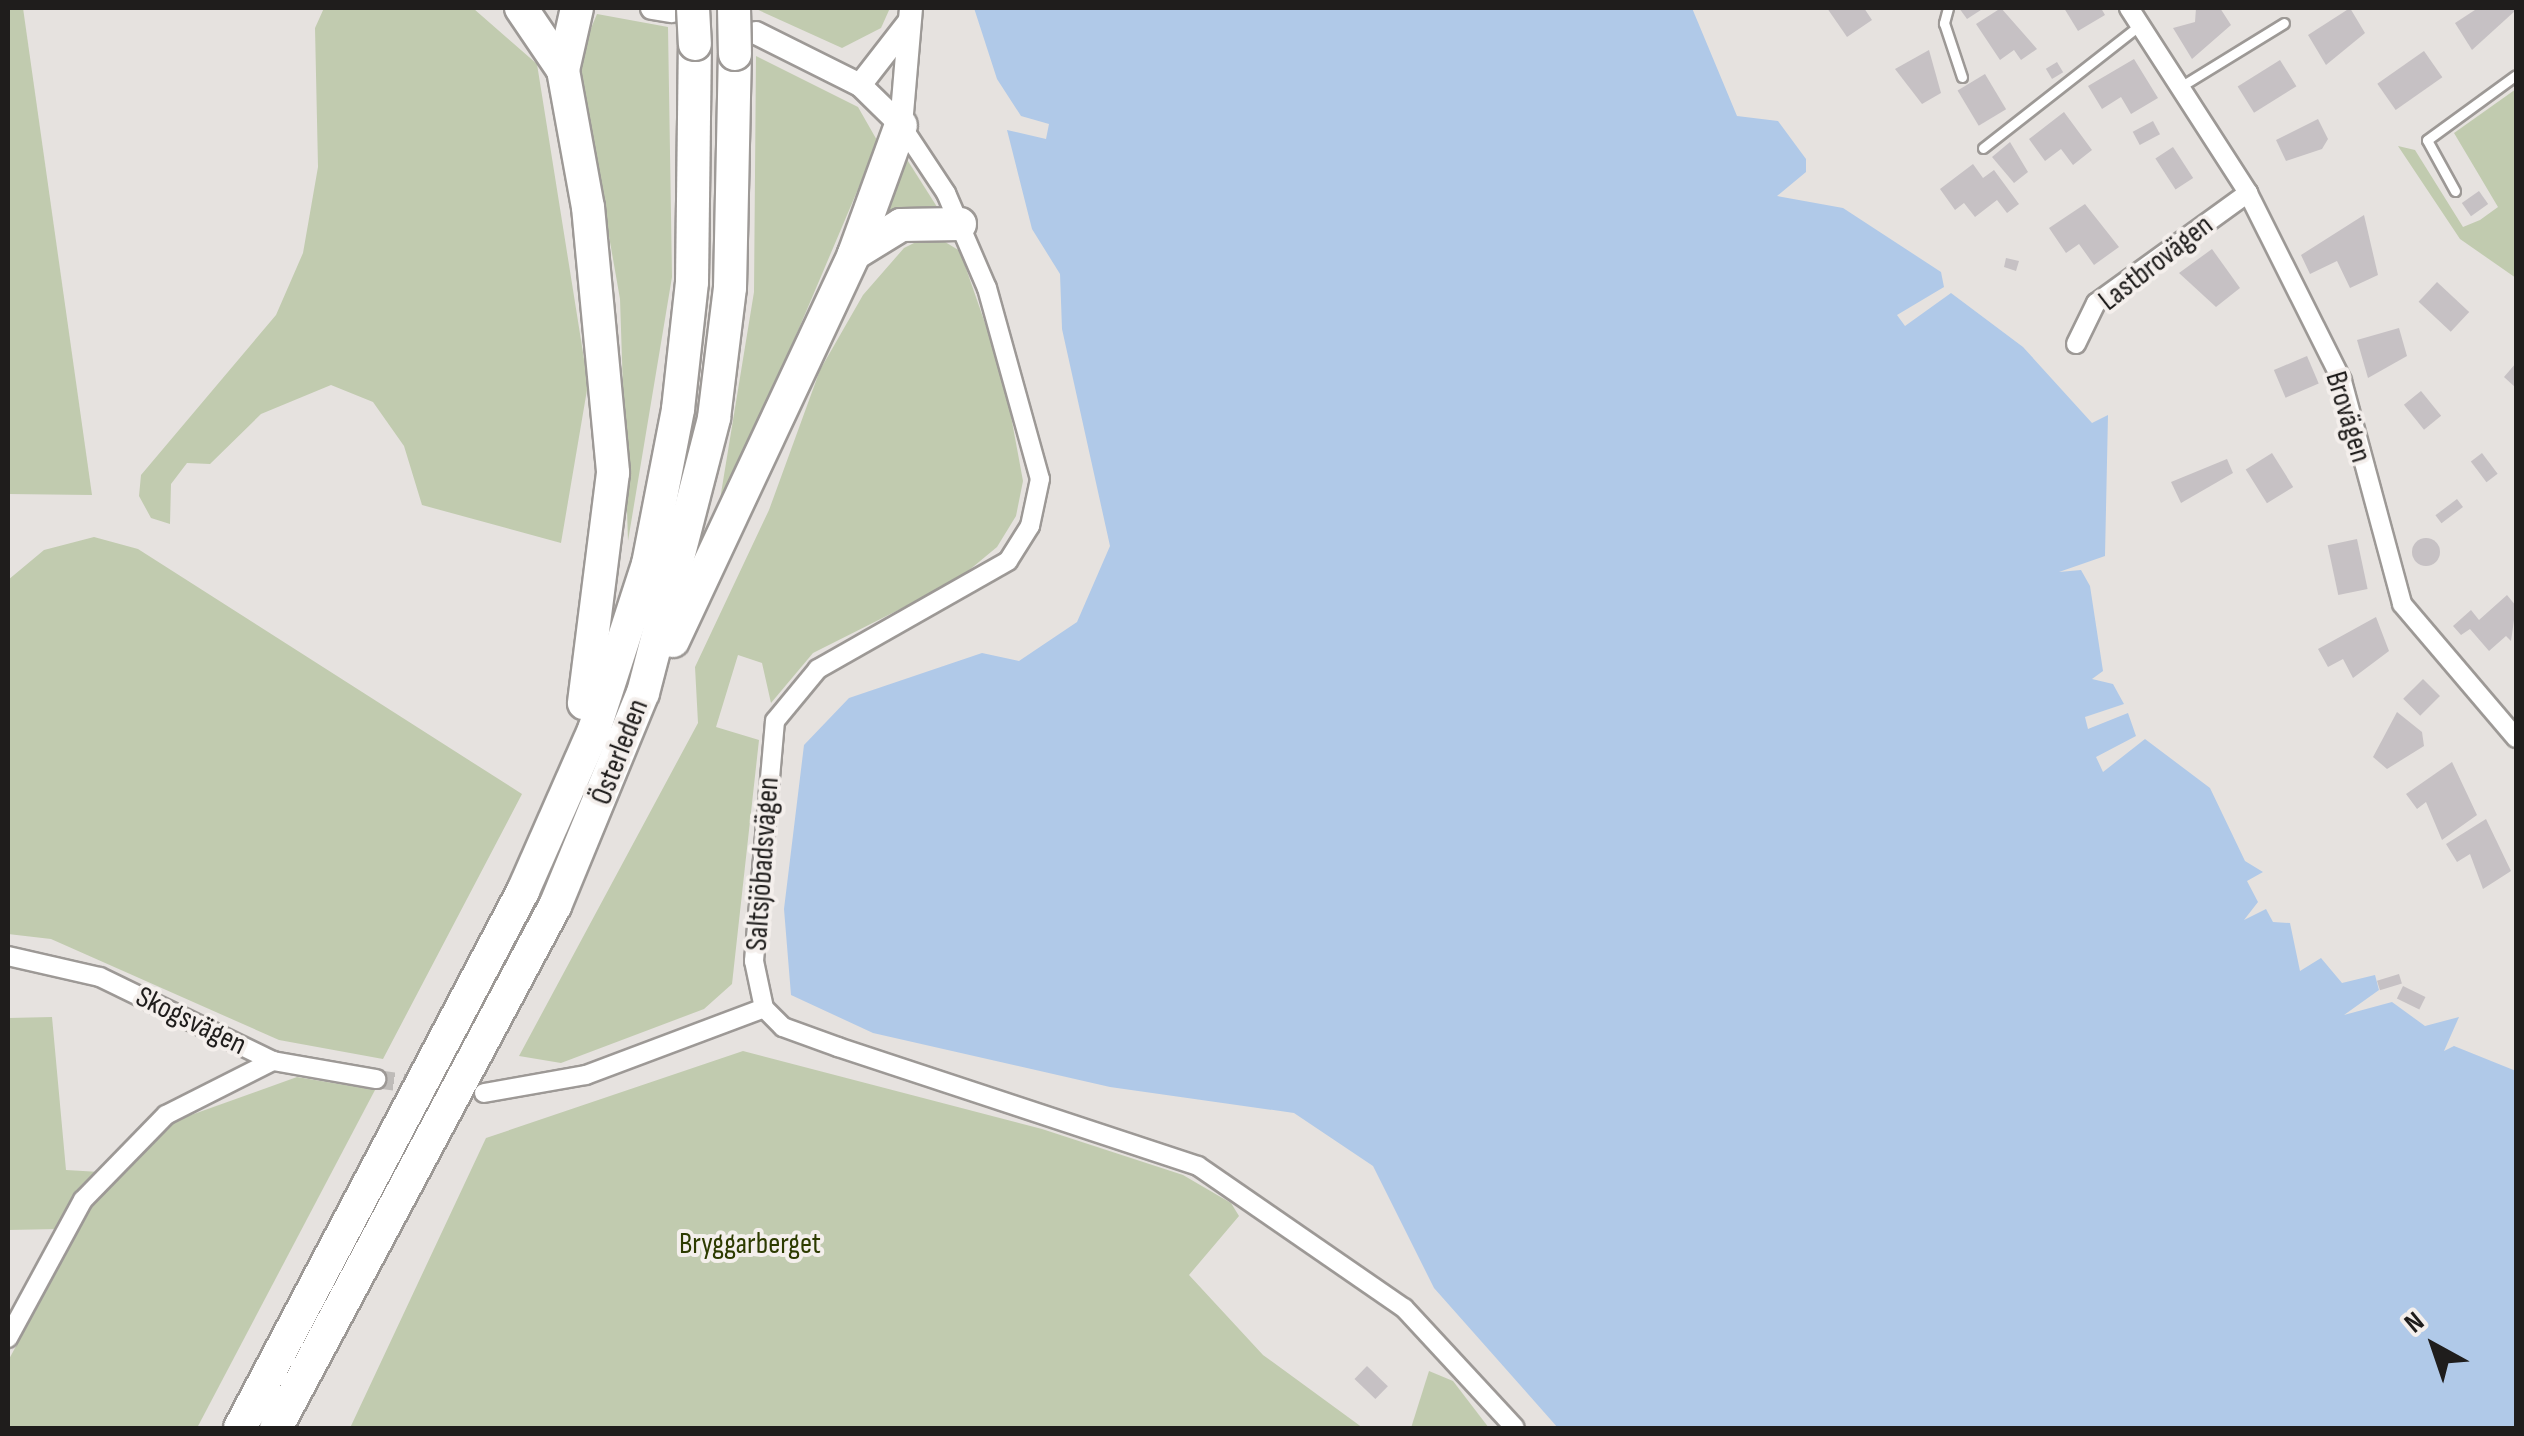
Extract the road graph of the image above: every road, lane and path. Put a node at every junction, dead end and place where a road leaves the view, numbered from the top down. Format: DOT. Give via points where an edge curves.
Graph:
graph roads {
  1 [pos="521,8"];
  2 [pos="577,8"];
  3 [pos="734,8"];
  4 [pos="1948,8"];
  5 [pos="2129,8"];
  6 [pos="672,9"];
  7 [pos="910,15"];
  8 [pos="2284,22"];
  9 [pos="2140,24"];
  10 [pos="746,44"];
  11 [pos="564,70"];
  12 [pos="2516,75"];
  13 [pos="1962,78"];
  14 [pos="860,85"];
  15 [pos="2180,87"];
  16 [pos="901,125"];
  17 [pos="1983,148"];
  18 [pos="2455,191"];
  19 [pos="2248,193"];
  20 [pos="960,224"];
  21 [pos="854,254"];
  22 [pos="2076,344"];
  23 [pos="643,693"];
  24 [pos="2516,738"];
  25 [pos="558,820"];
  26 [pos="8,956"];
  27 [pos="764,1008"];
  28 [pos="273,1061"];
  29 [pos="376,1079"];
  30 [pos="484,1093"];
  31 [pos="8,1338"];
  32 [pos="240,1428"];
  33 [pos="276,1428"];
  34 [pos="1514,1428"];
  1 -- 11 [label="highway"];
  2 -- 11 [label="highway"];
  3 -- 10 [label="highway, Österleden, bridge"];
  4 -- 13 [label="lane" via="1944,23"];
  5 -- 9 [label="street, Brovägen"];
  6 -- 25 [label="highway, Österleden, bridge" via="695,44 692,282 678,409 648,564"];
  7 -- 14 [label="street"];
  7 -- 16 [label="street"];
  8 -- 15 [label="lane"];
  9 -- 15 [label="street, Brovägen"];
  9 -- 17 [label="lane"];
  10 -- 14 [label="street"];
  10 -- 23 [label="highway, Österleden" via="714,418"];
  11 -- 25 [label="highway" via="588,207 613,473 596,644"];
  12 -- 18 [label="lane" via="2427,140"];
  14 -- 16 [label="street"];
  15 -- 19 [label="street, Brovägen"];
  16 -- 20 [label="street, Saltsjöbadsvägen"];
  16 -- 21 [label="highway"];
  19 -- 22 [label="street, Lastbrovägen" via="2096,303"];
  19 -- 24 [label="street, Brovägen" via="2342,381 2402,604"];
  20 -- 21 [label="highway" via="901,225"];
  20 -- 27 [label="street, Saltsjöbadsvägen" via="1030,430 1040,479 1030,526 1008,561 973,588 818,669 775,720 754,961"];
  21 -- 23 [label="highway" via="730,534"];
  23 -- 33 [label="highway, Österleden" via="556,906"];
  25 -- 32 [label="highway, Österleden"];
  26 -- 28 [label="street, Skogsvägen" via="100,977"];
  27 -- 30 [label="street" via="586,1075"];
  27 -- 34 [label="street" via="782,1027 838,1048 1198,1166 1404,1308"];
  28 -- 29 [label="street, Skogsvägen"];
  28 -- 31 [label="street" via="166,1115 96,1186"];
}
